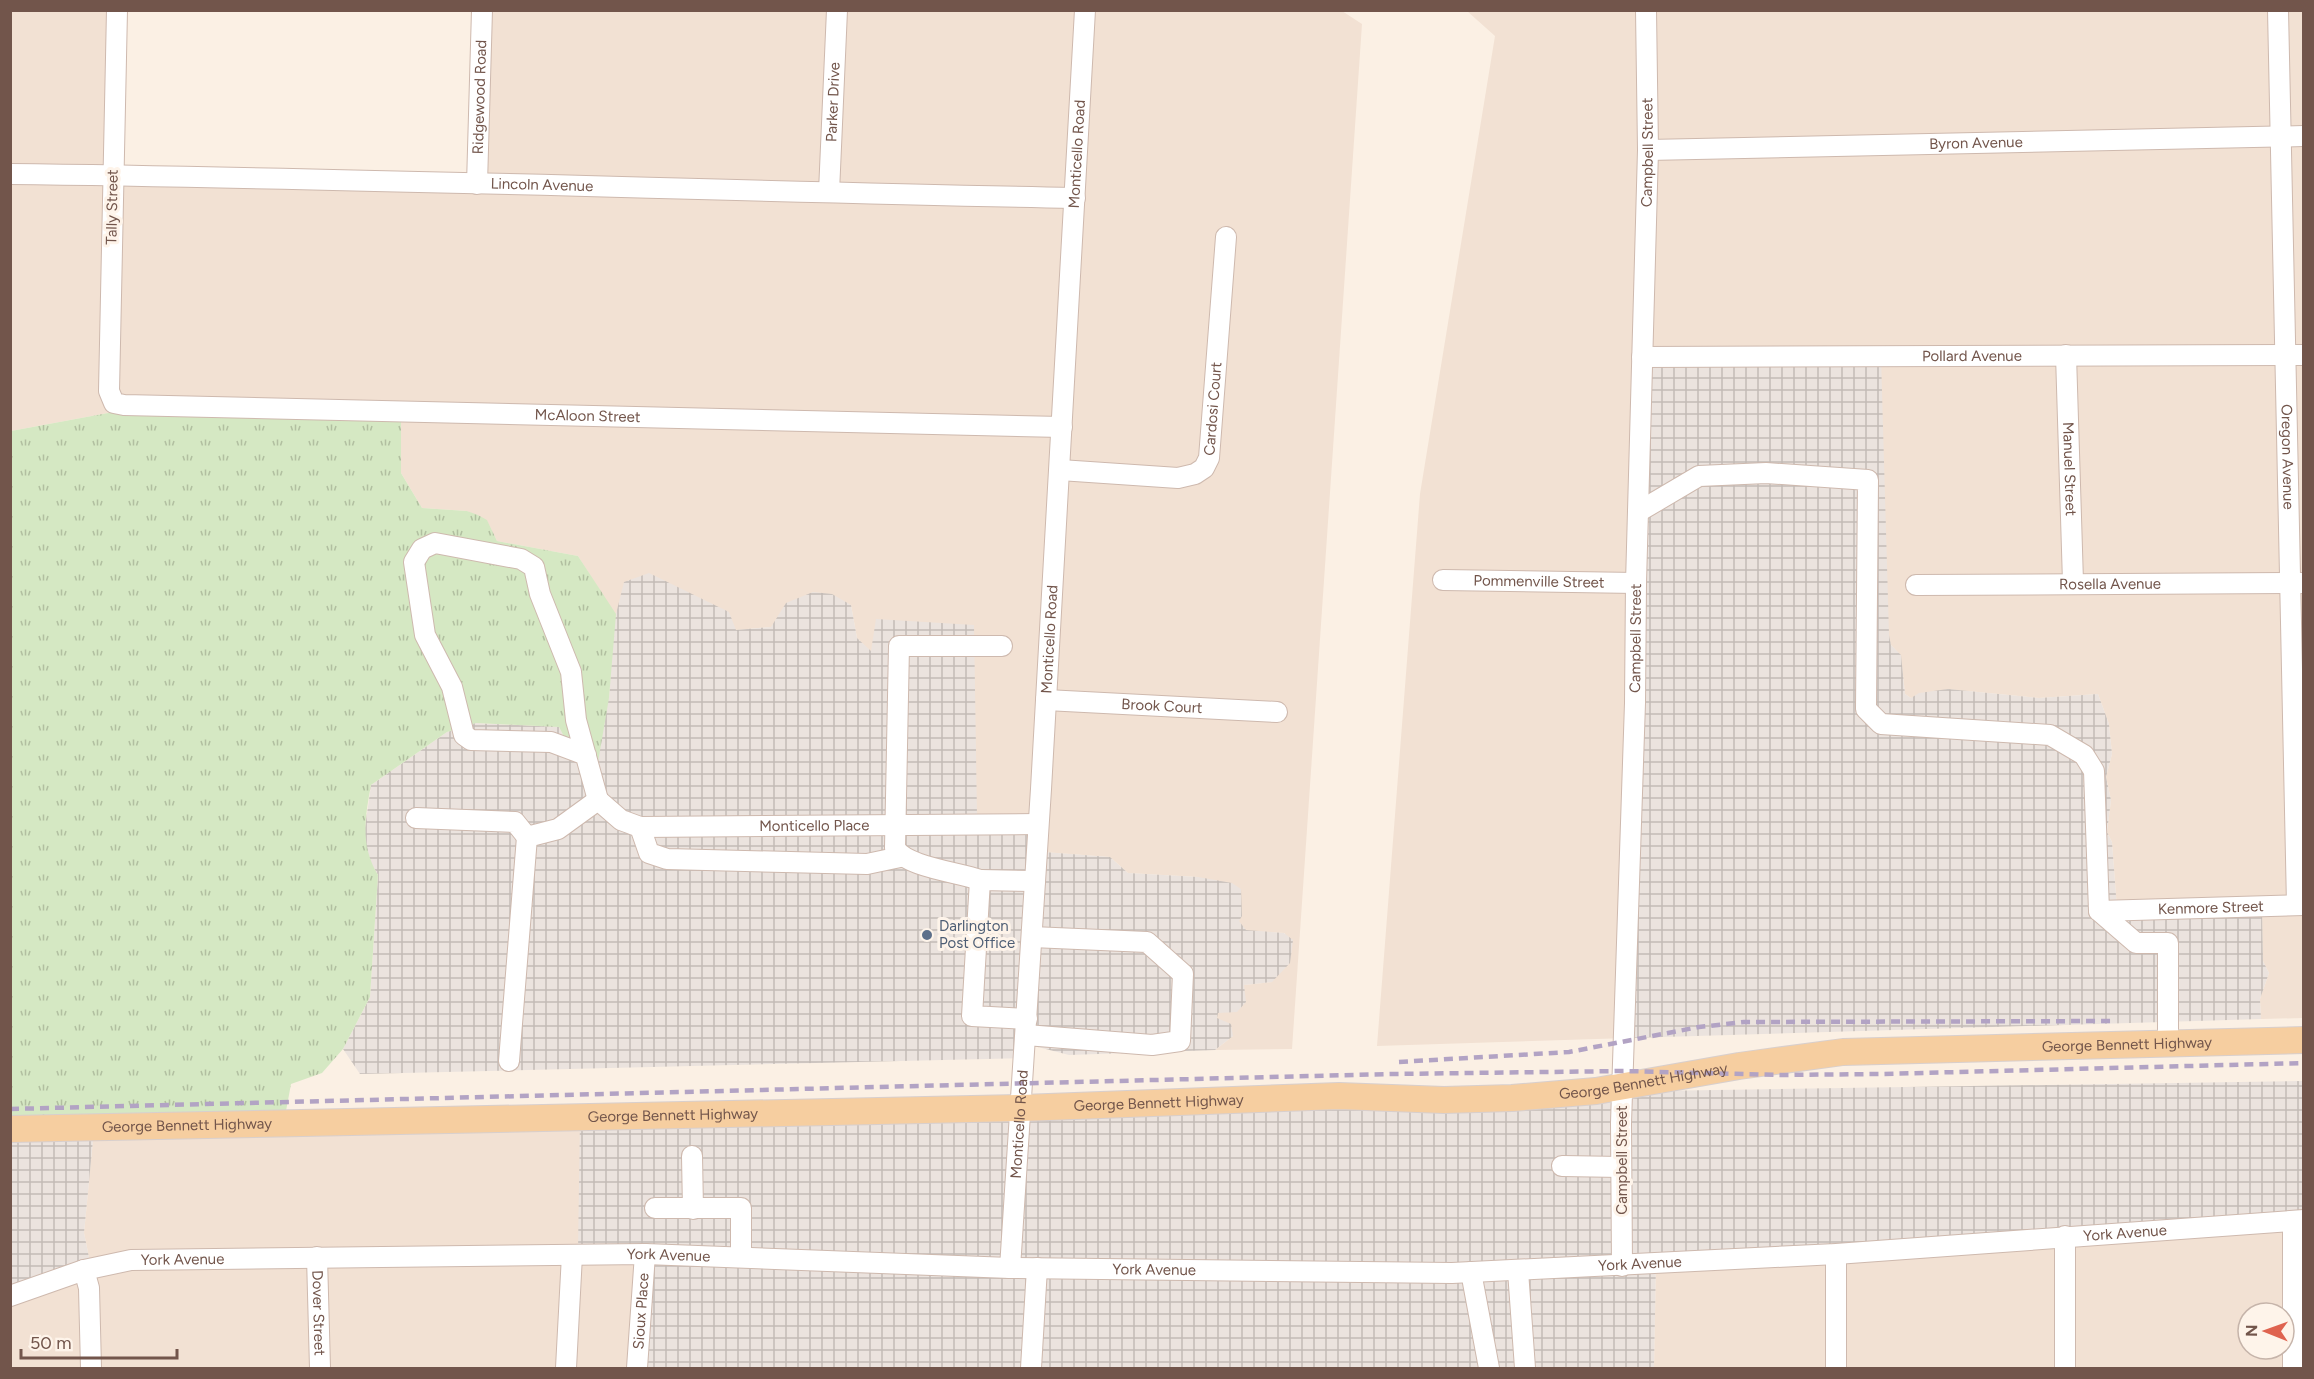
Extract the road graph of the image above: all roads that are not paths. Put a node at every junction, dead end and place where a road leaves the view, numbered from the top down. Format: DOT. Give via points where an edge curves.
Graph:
graph roads {
  1 [pos="117,10"];
  2 [pos="482,10"];
  3 [pos="837,10"];
  4 [pos="1085,10"];
  5 [pos="1646,10"];
  6 [pos="2278,10"];
  7 [pos="2281,136"];
  8 [pos="2304,136"];
  9 [pos="1648,150"];
  10 [pos="10,174"];
  11 [pos="113,175"];
  12 [pos="477,184"];
  13 [pos="829,192"];
  14 [pos="1075,198"];
  15 [pos="1226,237"];
  16 [pos="2066,355"];
  17 [pos="2295,355"];
  18 [pos="1642,357"];
  19 [pos="114,403"];
  20 [pos="1062,427"];
  21 [pos="1060,470"];
  22 [pos="1638,512"];
  23 [pos="1443,580"];
  24 [pos="2073,582"];
  25 [pos="1636,583"];
  26 [pos="2296,583"];
  27 [pos="1916,585"];
  28 [pos="1002,646"];
  29 [pos="1046,700"];
  30 [pos="1277,712"];
  31 [pos="586,755"];
  32 [pos="598,800"];
  33 [pos="416,818"];
  34 [pos="1038,824"];
  35 [pos="895,825"];
  36 [pos="640,827"];
  37 [pos="527,837"];
  38 [pos="900,857"];
  39 [pos="980,880"];
  40 [pos="1035,881"];
  41 [pos="2300,905"];
  42 [pos="2099,911"];
  43 [pos="1032,937"];
  44 [pos="1027,1027"];
  45 [pos="2304,1040"];
  46 [pos="2169,1043"];
  47 [pos="509,1061"];
  48 [pos="1623,1086"];
  49 [pos="1022,1108"];
  50 [pos="10,1129"];
  51 [pos="692,1156"];
  52 [pos="1562,1166"];
  53 [pos="1621,1167"];
  54 [pos="655,1208"];
  55 [pos="693,1209"];
  56 [pos="2298,1221"];
  57 [pos="2065,1236"];
  58 [pos="645,1254"];
  59 [pos="1836,1254"];
  60 [pos="572,1255"];
  61 [pos="741,1256"];
  62 [pos="317,1257"];
  63 [pos="1622,1266"];
  64 [pos="1010,1268"];
  65 [pos="1037,1268"];
  66 [pos="84,1270"];
  67 [pos="1472,1272"];
  68 [pos="1518,1272"];
  69 [pos="10,1296"];
  70 [pos="91,1368"];
  71 [pos="320,1368"];
  72 [pos="566,1368"];
  73 [pos="637,1368"];
  74 [pos="1031,1368"];
  75 [pos="1489,1368"];
  76 [pos="1526,1368"];
  77 [pos="1836,1368"];
  78 [pos="2065,1368"];
  79 [pos="2293,1368"];
  1 -- 11 [label="street, Tally Street"];
  2 -- 12 [label="street, Ridgewood Road"];
  3 -- 13 [label="street, Parker Drive"];
  4 -- 14 [label="street, Monticello Road"];
  5 -- 9 [label="street, Campbell Street"];
  6 -- 7 [label="street, Oregon Avenue"];
  7 -- 8 [label="street, Byron Avenue"];
  7 -- 9 [label="street, Byron Avenue"];
  7 -- 17 [label="street, Oregon Avenue"];
  9 -- 18 [label="street, Campbell Street"];
  10 -- 11 [label="street, Lincoln Avenue"];
  11 -- 12 [label="street, Lincoln Avenue"];
  11 -- 19 [label="street, Tally Street" via="109,391"];
  12 -- 13 [label="street, Lincoln Avenue"];
  13 -- 14 [label="street, Lincoln Avenue"];
  14 -- 20 [label="street, Monticello Road"];
  15 -- 21 [label="street, Cardosi Court" via="1209,458 1204,468 1178,478"];
  16 -- 17 [label="street, Pollard Avenue"];
  16 -- 18 [label="street, Pollard Avenue"];
  16 -- 24 [label="street, Manuel Street"];
  17 -- 26 [label="street, Oregon Avenue"];
  18 -- 22 [label="street, Campbell Street"];
  19 -- 20 [label="street, McAloon Street"];
  20 -- 21 [label="street, Monticello Road"];
  21 -- 29 [label="street, Monticello Road"];
  22 -- 25 [label="street, Campbell Street"];
  22 -- 42 [label="street" via="1699,476 1766,473 1868,480 1866,709 1881,724 2050,735 2084,754 2094,771"];
  23 -- 25 [label="street, Pommenville Street"];
  24 -- 26 [label="street, Rosella Avenue"];
  24 -- 27 [label="street, Rosella Avenue"];
  25 -- 48 [label="street, Campbell Street"];
  26 -- 41 [label="street, Oregon Avenue"];
  28 -- 35 [label="street" via="899,646"];
  29 -- 30 [label="street, Brook Court"];
  29 -- 34 [label="street, Monticello Road"];
  31 -- 31 [label="street" via="576,720 572,672 540,594 534,567 521,559 435,543 422,549 414,562 425,635 452,687 464,735 471,740 551,742"];
  31 -- 32 [label="street"];
  32 -- 36 [label="street, Monticello Place" via="621,820"];
  32 -- 37 [label="street" via="558,829"];
  33 -- 37 [label="street" via="514,822"];
  34 -- 35 [label="street, Monticello Place"];
  34 -- 40 [label="street, Monticello Road"];
  35 -- 36 [label="street, Monticello Place"];
  35 -- 38 [label="street" via="895,849"];
  36 -- 38 [label="street" via="649,853 667,860 867,864"];
  37 -- 47 [label="street"];
  38 -- 39 [label="street"];
  39 -- 40 [label="street"];
  39 -- 44 [label="street" via="972,1016"];
  40 -- 43 [label="street, Monticello Road"];
  41 -- 42 [label="street, Kenmore Street"];
  42 -- 46 [label="street" via="2136,942 2168,943"];
  43 -- 44 [label="street, Monticello Road"];
  43 -- 44 [label="street" via="1148,942 1183,974 1180,1041 1152,1045"];
  44 -- 49 [label="street, Monticello Road"];
  45 -- 46 [label="main road, George Bennett Highway"];
  46 -- 48 [label="main road, George Bennett Highway" via="1843,1052"];
  48 -- 49 [label="main road, George Bennett Highway" via="1490,1099 1339,1096"];
  48 -- 53 [label="street, Campbell Street"];
  49 -- 50 [label="main road, George Bennett Highway"];
  49 -- 64 [label="street, Monticello Road"];
  51 -- 55 [label="street"];
  52 -- 53 [label="street"];
  53 -- 63 [label="street, Campbell Street"];
  54 -- 55 [label="street"];
  55 -- 61 [label="street" via="741,1208"];
  56 -- 57 [label="street, York Avenue"];
  56 -- 79 [label="street"];
  57 -- 59 [label="street, York Avenue"];
  57 -- 78 [label="street"];
  58 -- 60 [label="street, York Avenue"];
  58 -- 61 [label="street, York Avenue"];
  58 -- 73 [label="street, Sioux Place"];
  59 -- 63 [label="street, York Avenue"];
  59 -- 77 [label="street"];
  60 -- 62 [label="street, York Avenue"];
  60 -- 72 [label="street"];
  61 -- 64 [label="street, York Avenue"];
  62 -- 66 [label="street, York Avenue" via="131,1260"];
  62 -- 71 [label="street, Dover Street"];
  63 -- 68 [label="street, York Avenue"];
  64 -- 65 [label="street, York Avenue"];
  65 -- 67 [label="street, York Avenue"];
  65 -- 74 [label="street"];
  66 -- 69 [label="street, York Avenue"];
  66 -- 70 [label="street"];
  67 -- 68 [label="street, York Avenue"];
  67 -- 75 [label="street"];
  68 -- 76 [label="street"];
}
